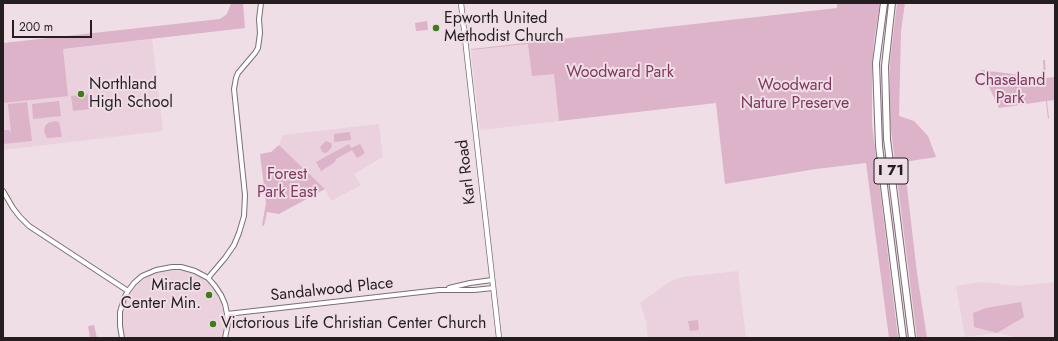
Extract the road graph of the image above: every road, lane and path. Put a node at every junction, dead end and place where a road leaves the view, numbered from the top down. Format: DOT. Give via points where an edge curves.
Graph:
graph roads {
  1 [pos="261,3"];
  2 [pos="461,3"];
  3 [pos="884,3"];
  4 [pos="892,3"];
  5 [pos="3,191"];
  6 [pos="208,278"];
  7 [pos="492,280"];
  8 [pos="493,288"];
  9 [pos="439,290"];
  10 [pos="128,291"];
  11 [pos="227,314"];
  12 [pos="122,338"];
  13 [pos="225,338"];
  14 [pos="499,338"];
  15 [pos="903,338"];
  16 [pos="912,338"];
  1 -- 6 [label="street" via="258,48 238,73 234,89 245,195 244,216 234,244"];
  2 -- 7 [label="main road, Karl Road"];
  3 -- 15 [label="highway, I 71" via="876,63 879,146"];
  4 -- 16 [label="highway, I 71" via="885,66 887,139"];
  5 -- 10 [label="street" via="25,222"];
  6 -- 10 [label="street" via="191,269 167,267 142,276"];
  6 -- 11 [label="street" via="221,295"];
  7 -- 8 [label="main road, Karl Road"];
  7 -- 9 [label="street, Sandalwood Place"];
  8 -- 9 [label="street, Sandalwood Place"];
  8 -- 14 [label="main road, Karl Road"];
  9 -- 11 [label="street, Sandalwood Place"];
  10 -- 12 [label="street" via="120,312"];
  11 -- 13 [label="street"];
}
